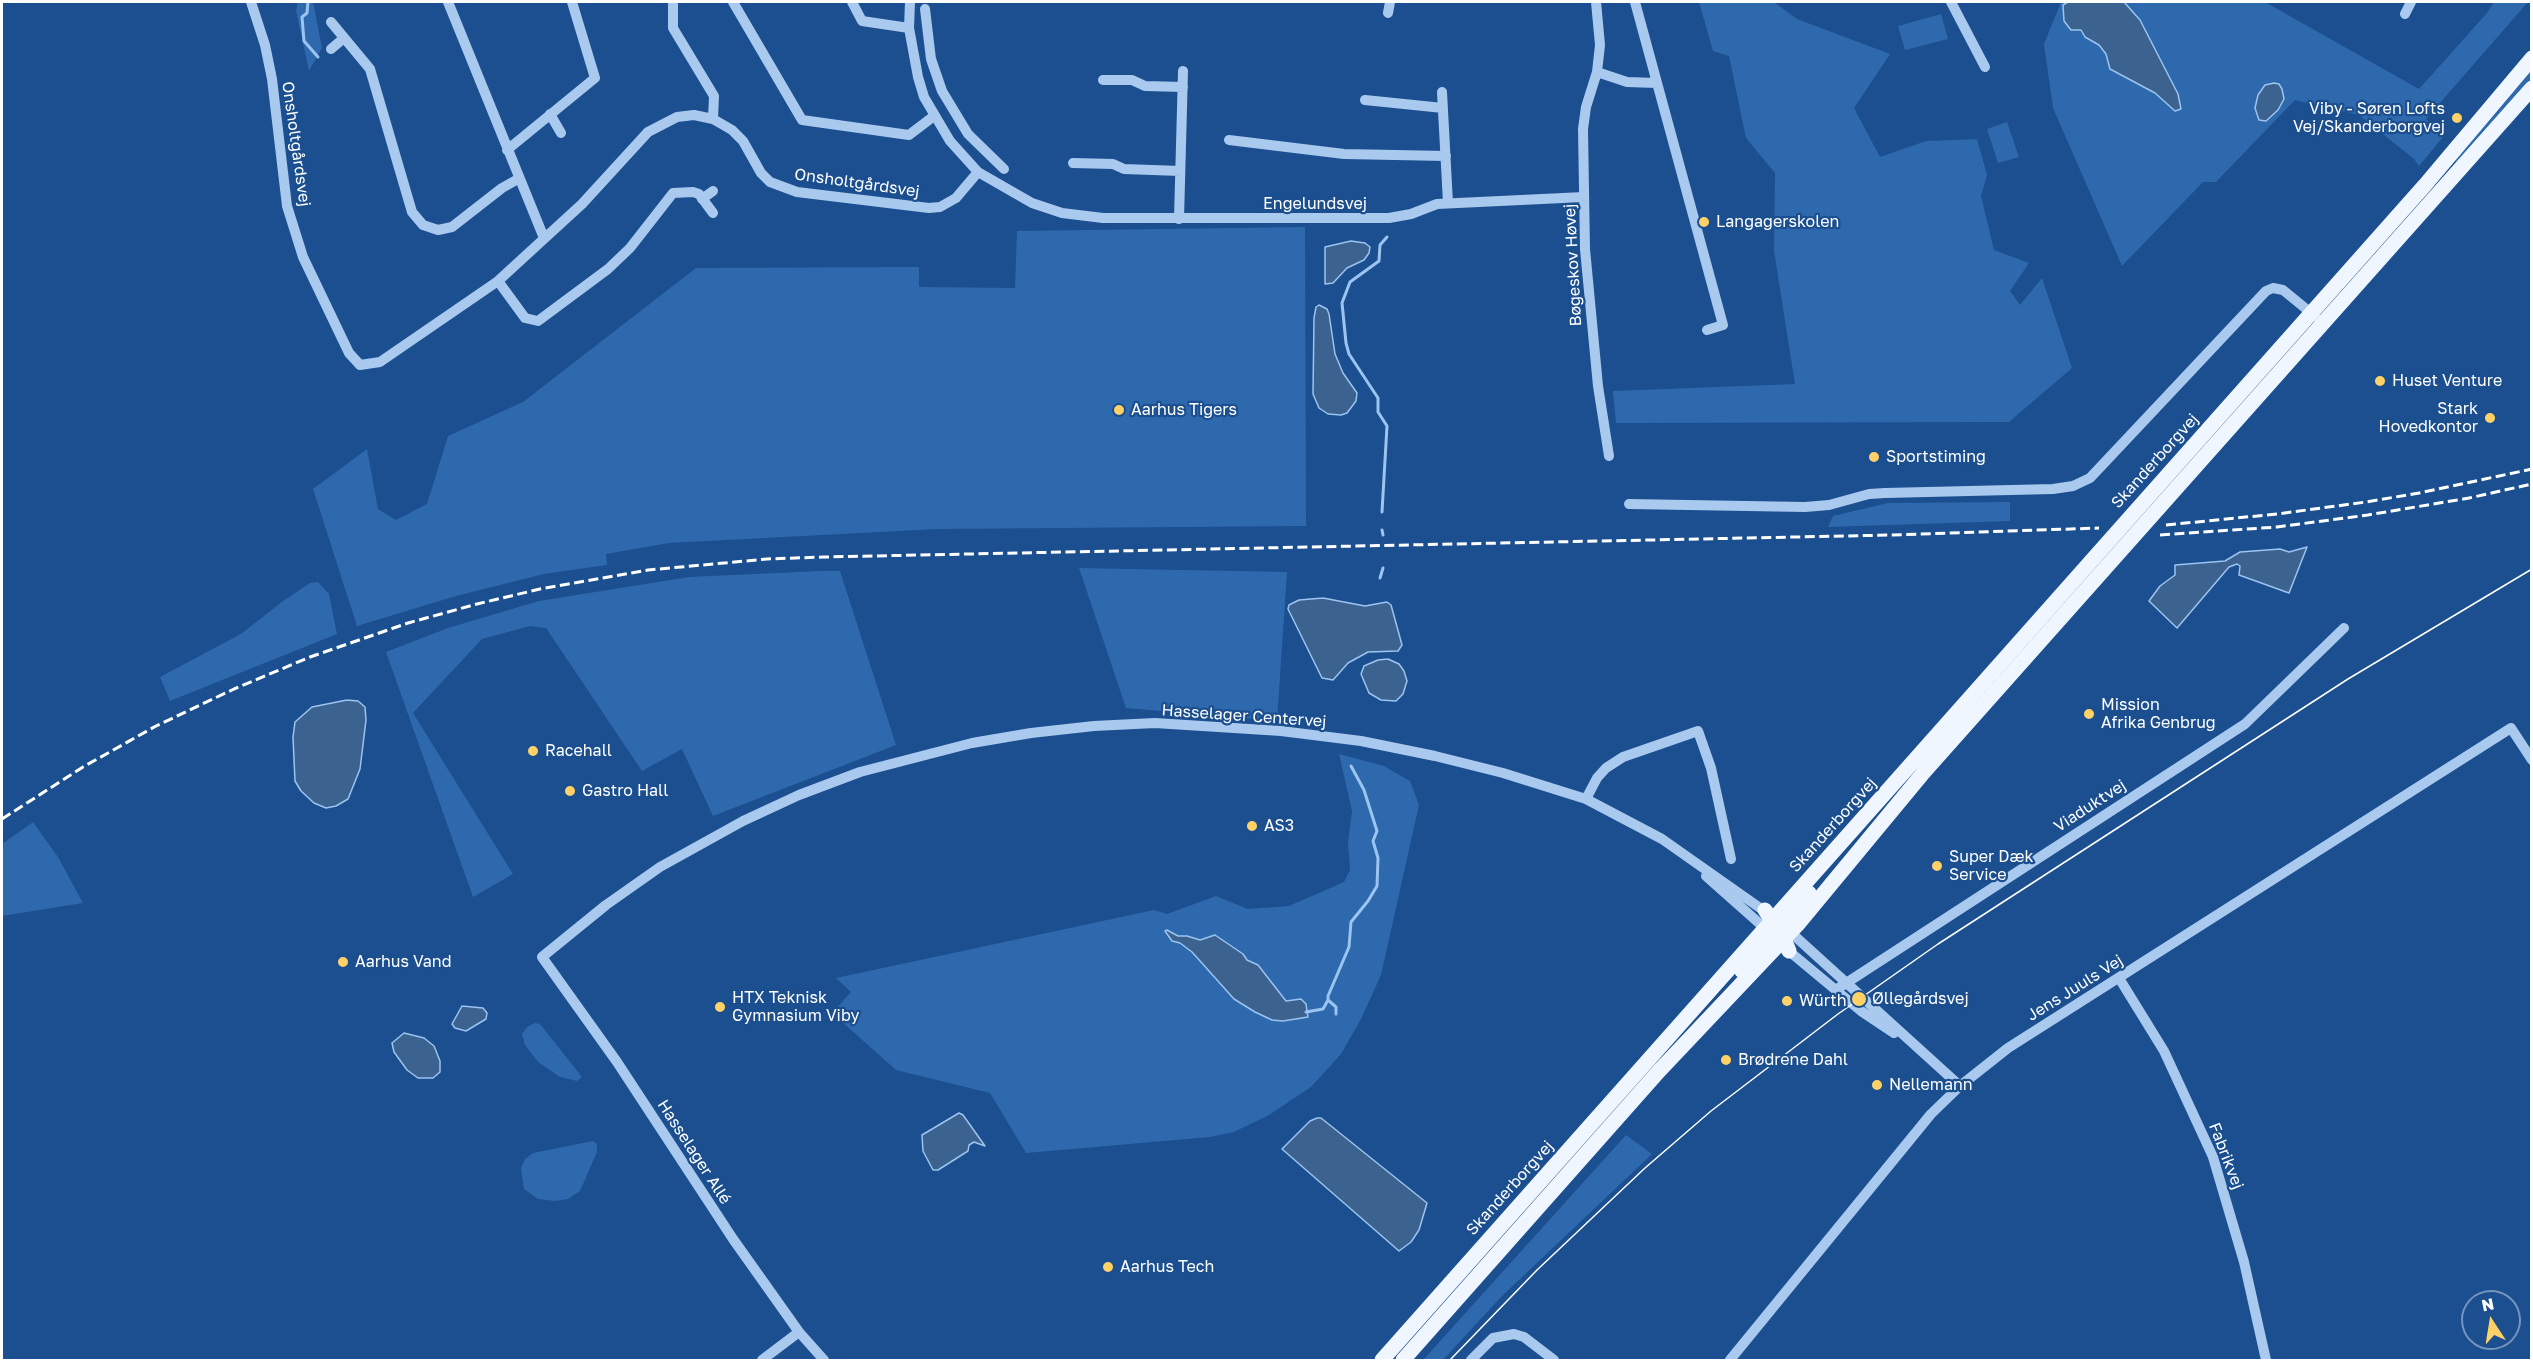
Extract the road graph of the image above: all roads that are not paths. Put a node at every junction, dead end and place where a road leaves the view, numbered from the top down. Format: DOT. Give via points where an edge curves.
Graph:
graph roads {
  1 [pos="251,2"];
  2 [pos="448,2"];
  3 [pos="572,2"];
  4 [pos="733,2"];
  5 [pos="852,2"];
  6 [pos="910,2"];
  7 [pos="1596,2"];
  8 [pos="1635,2"];
  9 [pos="1951,2"];
  10 [pos="2412,2"];
  11 [pos="673,4"];
  12 [pos="925,9"];
  13 [pos="2405,14"];
  14 [pos="331,22"];
  15 [pos="909,28"];
  16 [pos="344,38"];
  17 [pos="331,49"];
  18 [pos="2532,58"];
  19 [pos="1985,67"];
  20 [pos="1184,71"];
  21 [pos="1597,72"];
  22 [pos="1103,80"];
  23 [pos="1657,83"];
  24 [pos="1183,87"];
  25 [pos="2532,88"];
  26 [pos="1442,92"];
  27 [pos="1365,100"];
  28 [pos="1443,108"];
  29 [pos="550,114"];
  30 [pos="934,116"];
  31 [pos="713,119"];
  32 [pos="561,134"];
  33 [pos="1229,140"];
  34 [pos="979,146"];
  35 [pos="507,150"];
  36 [pos="1446,156"];
  37 [pos="965,158"];
  38 [pos="1073,163"];
  39 [pos="1005,169"];
  40 [pos="978,171"];
  41 [pos="1180,171"];
  42 [pos="518,178"];
  43 [pos="713,191"];
  44 [pos="1584,197"];
  45 [pos="702,199"];
  46 [pos="1448,203"];
  47 [pos="713,213"];
  48 [pos="1179,219"];
  49 [pos="544,238"];
  50 [pos="498,281"];
  51 [pos="2317,318"];
  52 [pos="1707,330"];
  53 [pos="1609,456"];
  54 [pos="1629,504"];
  55 [pos="2343,628"];
  56 [pos="2532,760"];
  57 [pos="1586,799"];
  58 [pos="1690,859"];
  59 [pos="1731,859"];
  60 [pos="1778,931"];
  61 [pos="542,957"];
  62 [pos="2119,978"];
  63 [pos="1847,982"];
  64 [pos="1837,989"];
  65 [pos="1912,1044"];
  66 [pos="1960,1086"];
  67 [pos="798,1332"];
  68 [pos="762,1360"];
  69 [pos="824,1360"];
  70 [pos="1382,1360"];
  71 [pos="1402,1360"];
  72 [pos="1472,1360"];
  73 [pos="1554,1360"];
  74 [pos="1730,1360"];
  75 [pos="2266,1360"];
  1 -- 50 [label="street, Onsholtgårdsvej" via="266,45 272,79 287,206 303,257 349,353 360,365 380,362"];
  2 -- 35 [label="street"];
  3 -- 29 [label="street" via="595,78"];
  4 -- 30 [label="street" via="802,120 909,135"];
  5 -- 15 [label="street" via="862,21"];
  6 -- 15 [label="street, Engelundsvej"];
  7 -- 21 [label="street, Bøgeskov Høvej" via="1600,45"];
  8 -- 23 [label="street"];
  9 -- 19 [label="street"];
  10 -- 13 [label="street"];
  11 -- 31 [label="street" via="673,28 714,96"];
  12 -- 34 [label="street" via="927,42 939,83 958,120"];
  14 -- 16 [label="street"];
  15 -- 30 [label="street, Engelundsvej" via="918,78"];
  16 -- 17 [label="street"];
  16 -- 42 [label="street" via="370,69 412,212 423,225 438,230 452,228"];
  18 -- 51 [label="main road, Skanderborgvej"];
  20 -- 24 [label="street"];
  21 -- 23 [label="street" via="1627,82"];
  21 -- 44 [label="street, Bøgeskov Høvej" via="1583,129"];
  22 -- 24 [label="street"];
  23 -- 52 [label="street" via="1723,325"];
  24 -- 41 [label="street"];
  25 -- 51 [label="main road, Skanderborgvej"];
  26 -- 28 [label="street"];
  27 -- 28 [label="street"];
  28 -- 36 [label="street"];
  29 -- 32 [label="street"];
  29 -- 35 [label="street"];
  30 -- 37 [label="street, Engelundsvej"];
  31 -- 40 [label="street, Onsholtgårdsvej" via="743,141 770,182 797,192 940,207 956,198"];
  31 -- 49 [label="street, Onsholtgårdsvej" via="677,117 648,132 582,204"];
  33 -- 36 [label="street" via="1344,154"];
  34 -- 37 [label="street"];
  34 -- 39 [label="street"];
  35 -- 42 [label="street"];
  36 -- 46 [label="street"];
  37 -- 40 [label="street, Engelundsvej"];
  38 -- 41 [label="street"];
  40 -- 48 [label="street, Engelundsvej" via="1032,203 1062,213"];
  41 -- 48 [label="street"];
  42 -- 49 [label="street"];
  43 -- 45 [label="street"];
  44 -- 46 [label="street, Engelundsvej"];
  44 -- 53 [label="street, Bøgeskov Høvej" via="1588,301"];
  45 -- 47 [label="street"];
  45 -- 50 [label="street" via="693,192 674,193 608,269 538,321 525,318"];
  46 -- 48 [label="street, Engelundsvej" via="1389,218"];
  49 -- 50 [label="street, Onsholtgårdsvej"];
  51 -- 54 [label="street" via="2283,290 2273,288 2262,293 2091,478 2073,486 1869,494 1805,507"];
  51 -- 60 [label="main road, Skanderborgvej" via="1924,772"];
  51 -- 60 [label="main road, Skanderborgvej" via="1852,831"];
  55 -- 63 [label="street, Viaduktvej" via="2246,724"];
  56 -- 62 [label="street, Jens Juuls Vej" via="2511,728"];
  57 -- 58 [label="street, Hasselager Centervej"];
  57 -- 59 [label="street" via="1597,778 1623,757 1698,731 1711,768"];
  57 -- 61 [label="street, Hasselager Centervej" via="1436,756 1281,731 1155,723 1031,733 860,772 799,795 660,867"];
  58 -- 60 [label="street, Hasselager Centervej"];
  58 -- 60 [label="street, Hasselager Centervej" via="1701,873"];
  60 -- 63 [label="street"];
  60 -- 64 [label="street"];
  60 -- 70 [label="main road, Skanderborgvej"];
  60 -- 71 [label="main road, Skanderborgvej" via="1683,1046"];
  61 -- 67 [label="street, Hasselager Allé"];
  62 -- 66 [label="street, Jens Juuls Vej" via="2008,1048"];
  62 -- 75 [label="street, Fabrikvej" via="2164,1051 2213,1158 2244,1262"];
  63 -- 64 [label="street, Viaduktvej"];
  63 -- 65 [label="street"];
  64 -- 65 [label="street" via="1861,1011"];
  65 -- 66 [label="street"];
  66 -- 74 [label="street, Jens Juuls Vej" via="1884,1169"];
  67 -- 68 [label="street"];
  67 -- 69 [label="street, Hasselager Allé"];
  72 -- 73 [label="street" via="1493,1338 1514,1334"];
}
